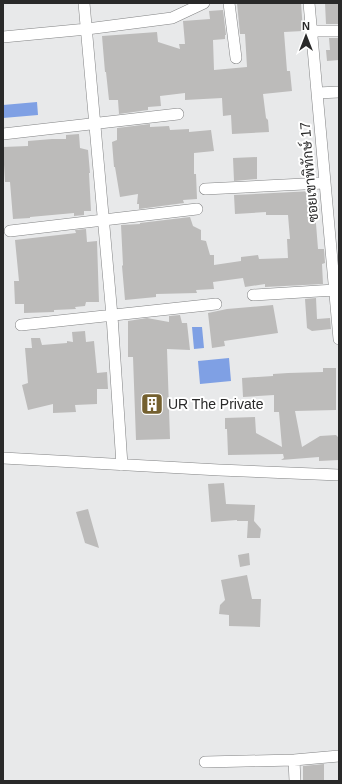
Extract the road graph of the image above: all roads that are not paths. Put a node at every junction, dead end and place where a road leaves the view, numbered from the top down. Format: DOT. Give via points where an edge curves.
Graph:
graph roads {
  1 [pos="84,3"];
  2 [pos="204,3"];
  3 [pos="229,3"];
  4 [pos="309,3"];
  5 [pos="87,29"];
  6 [pos="311,31"];
  7 [pos="339,31"];
  8 [pos="3,37"];
  9 [pos="236,58"];
  10 [pos="339,92"];
  11 [pos="317,93"];
  12 [pos="178,114"];
  13 [pos="95,124"];
  14 [pos="3,134"];
  15 [pos="324,183"];
  16 [pos="205,189"];
  17 [pos="196,209"];
  18 [pos="103,220"];
  19 [pos="10,231"];
  20 [pos="335,290"];
  21 [pos="253,295"];
  22 [pos="216,304"];
  23 [pos="112,316"];
  24 [pos="21,326"];
  25 [pos="339,339"];
  26 [pos="3,458"];
  27 [pos="122,464"];
  28 [pos="339,475"];
  29 [pos="339,756"];
  30 [pos="294,760"];
  31 [pos="205,762"];
  32 [pos="295,781"];
  1 -- 5 [label="street"];
  2 -- 5 [label="street" via="172,18"];
  3 -- 9 [label="street"];
  4 -- 6 [label="street, ซอยเขาพิทักษ์ 17"];
  5 -- 8 [label="street"];
  5 -- 13 [label="street"];
  6 -- 7 [label="street"];
  6 -- 11 [label="street, ซอยเขาพิทักษ์ 17"];
  10 -- 11 [label="street"];
  11 -- 15 [label="street, ซอยเขาพิทักษ์ 17"];
  12 -- 13 [label="street"];
  13 -- 14 [label="street"];
  13 -- 18 [label="street"];
  15 -- 16 [label="street"];
  15 -- 20 [label="street, ซอยเขาพิทักษ์ 17"];
  17 -- 18 [label="street"];
  18 -- 19 [label="street"];
  18 -- 23 [label="street"];
  20 -- 21 [label="street"];
  20 -- 25 [label="street, ซอยเขาพิทักษ์ 17"];
  22 -- 23 [label="street"];
  23 -- 24 [label="street"];
  23 -- 27 [label="street"];
  26 -- 27 [label="street"];
  27 -- 28 [label="street"];
  29 -- 30 [label="street"];
  30 -- 31 [label="street"];
  30 -- 32 [label="street"];
}
